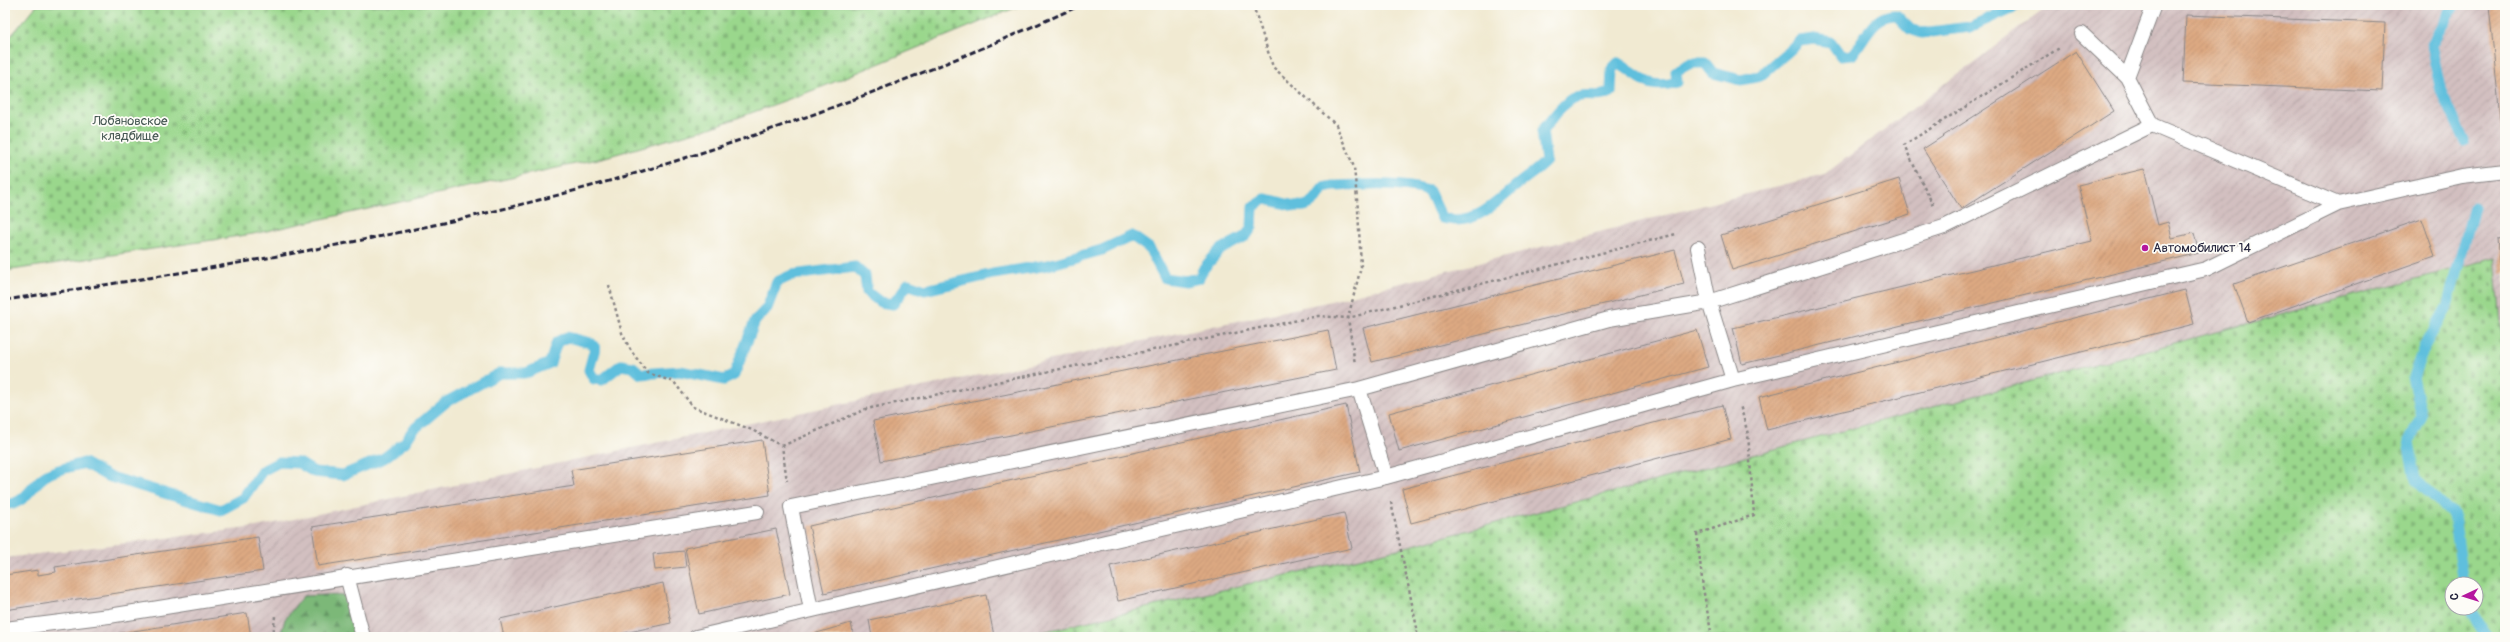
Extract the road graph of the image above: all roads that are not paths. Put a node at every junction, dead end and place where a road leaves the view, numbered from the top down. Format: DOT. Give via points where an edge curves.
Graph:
graph roads {
  1 [pos="2154,5"];
  2 [pos="2082,34"];
  3 [pos="2127,77"];
  4 [pos="2152,125"];
  5 [pos="2505,170"];
  6 [pos="2338,204"];
  7 [pos="1698,248"];
  8 [pos="1709,302"];
  9 [pos="1733,380"];
  10 [pos="1359,389"];
  11 [pos="1386,477"];
  12 [pos="757,512"];
  13 [pos="347,576"];
  14 [pos="811,610"];
  15 [pos="5,629"];
  16 [pos="363,637"];
  17 [pos="696,637"];
  1 -- 3 [label="lane"];
  2 -- 3 [label="lane"];
  3 -- 4 [label="lane"];
  4 -- 6 [label="lane"];
  4 -- 8 [label="lane" via="1944,227"];
  5 -- 6 [label="lane" via="2462,176"];
  6 -- 9 [label="lane" via="2206,269"];
  7 -- 8 [label="lane"];
  8 -- 9 [label="lane"];
  8 -- 10 [label="lane" via="1609,318"];
  9 -- 11 [label="lane"];
  10 -- 11 [label="lane"];
  10 -- 14 [label="lane" via="791,507"];
  11 -- 14 [label="lane"];
  12 -- 13 [label="lane"];
  13 -- 15 [label="lane" via="109,616"];
  13 -- 16 [label="lane"];
  14 -- 17 [label="lane"];
}
